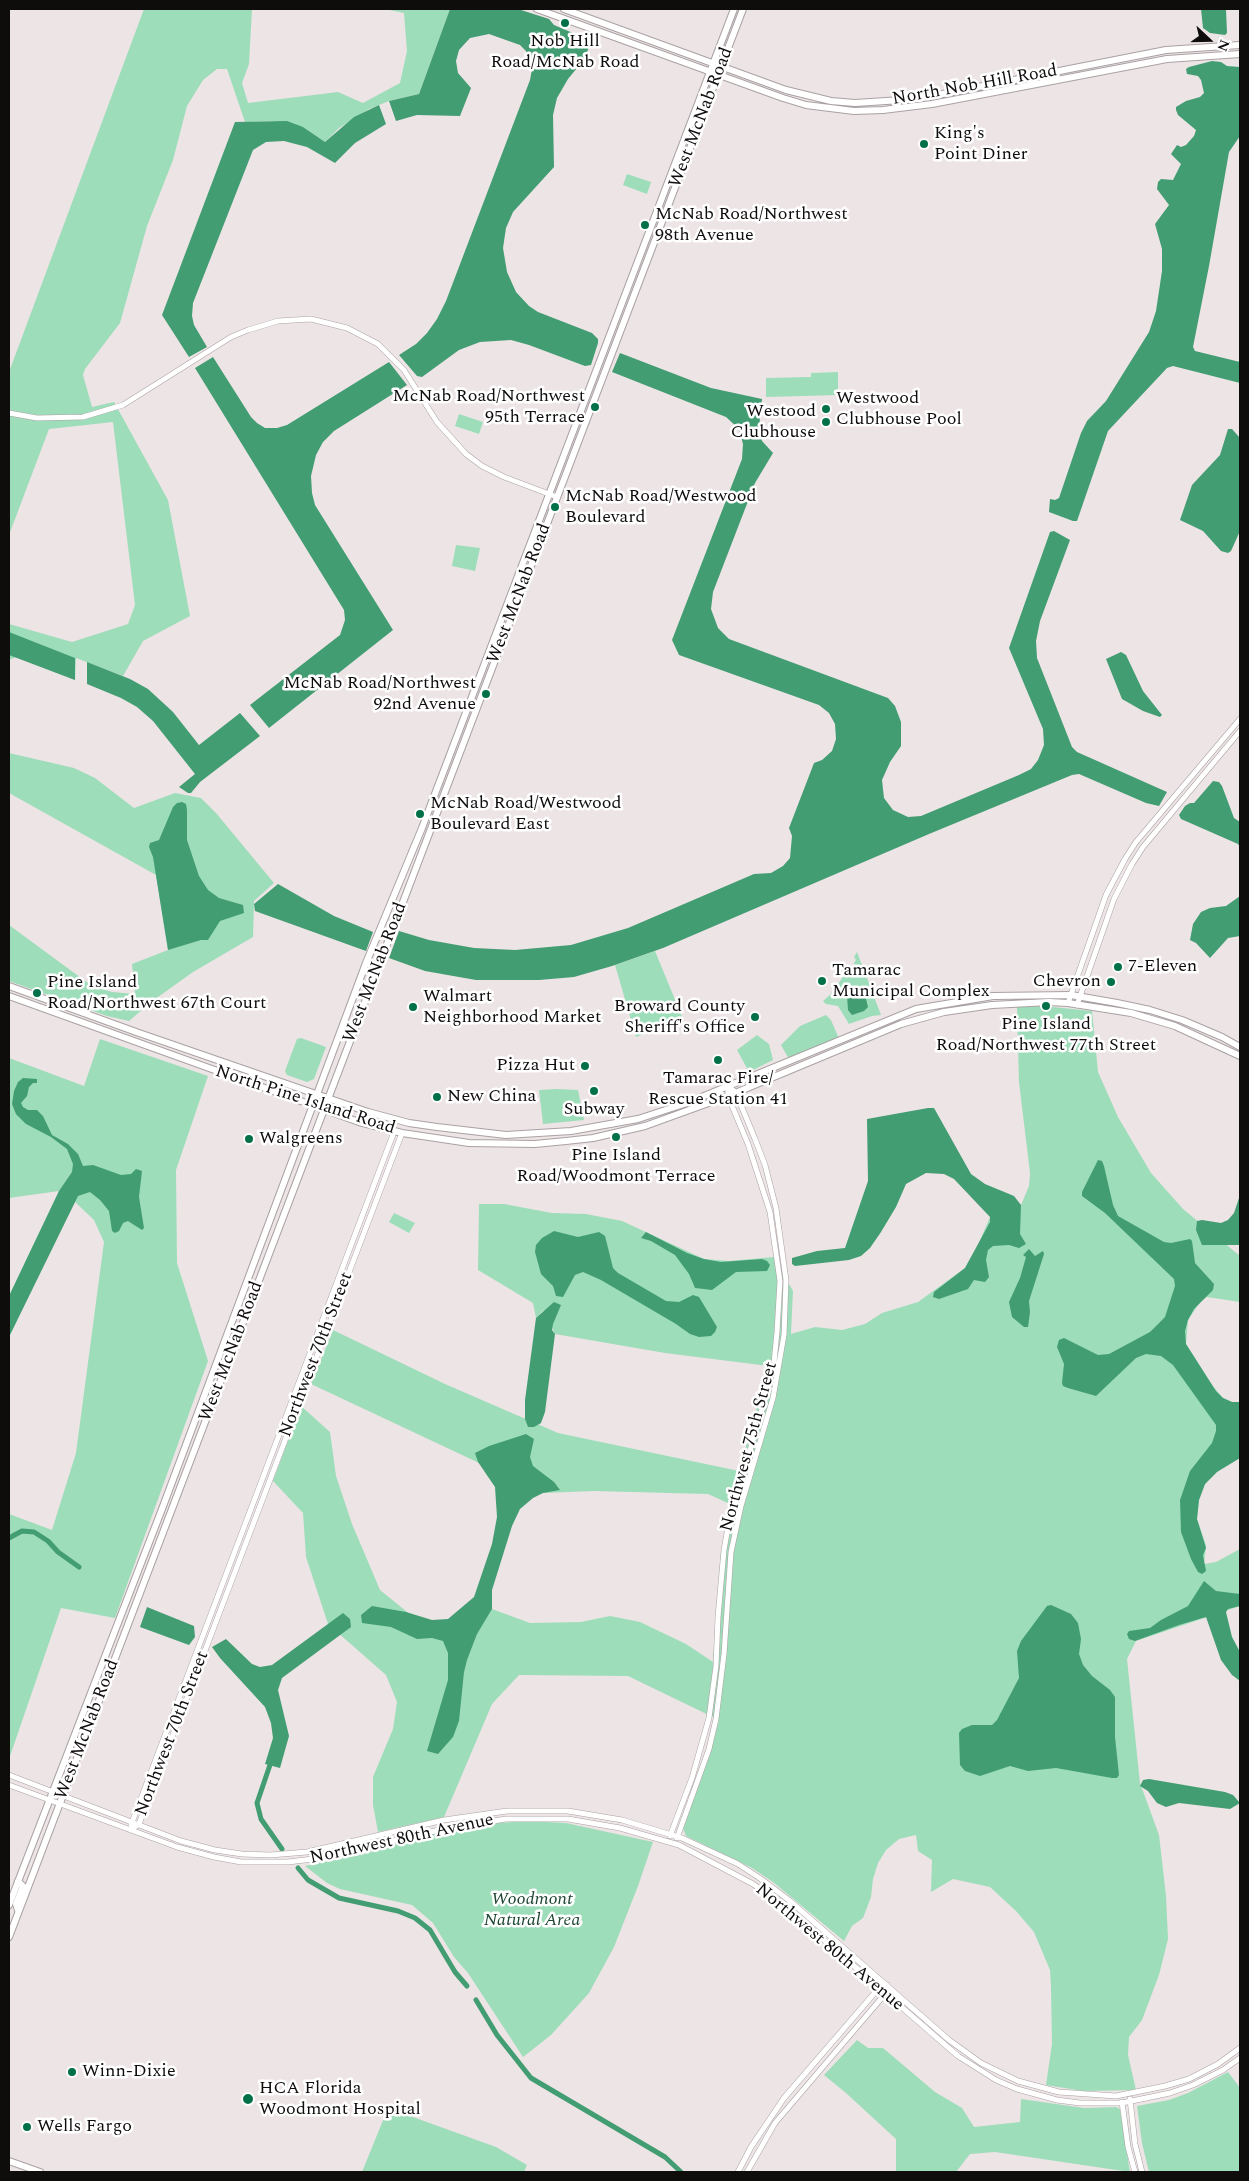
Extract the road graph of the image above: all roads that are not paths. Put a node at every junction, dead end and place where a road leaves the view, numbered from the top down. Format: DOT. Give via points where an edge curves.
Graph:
graph roads {
  1 [pos="537,9"];
  2 [pos="564,9"];
  3 [pos="734,9"];
  4 [pos="743,9"];
  5 [pos="1240,45"];
  6 [pos="1240,54"];
  7 [pos="714,64"];
  8 [pos="721,67"];
  9 [pos="710,72"];
  10 [pos="718,75"];
  11 [pos="9,413"];
  12 [pos="550,494"];
  13 [pos="557,497"];
  14 [pos="1240,719"];
  15 [pos="1240,731"];
  16 [pos="1087,949"];
  17 [pos="1095,951"];
  18 [pos="9,986"];
  19 [pos="1071,995"];
  20 [pos="9,996"];
  21 [pos="1080,996"];
  22 [pos="1068,1003"];
  23 [pos="1077,1005"];
  24 [pos="1240,1047"];
  25 [pos="1240,1056"];
  26 [pos="728,1086"];
  27 [pos="736,1093"];
  28 [pos="316,1094"];
  29 [pos="728,1096"];
  30 [pos="328,1098"];
  31 [pos="312,1106"];
  32 [pos="324,1110"];
  33 [pos="394,1132"];
  34 [pos="402,1133"];
  35 [pos="380,1167"];
  36 [pos="388,1170"];
  37 [pos="370,1196"];
  38 [pos="377,1198"];
  39 [pos="325,1313"];
  40 [pos="332,1316"];
  41 [pos="9,1775"];
  42 [pos="9,1785"];
  43 [pos="52,1792"];
  44 [pos="63,1796"];
  45 [pos="49,1800"];
  46 [pos="60,1803"];
  47 [pos="131,1822"];
  48 [pos="139,1824"];
  49 [pos="131,1830"];
  50 [pos="670,1834"];
  51 [pos="678,1836"];
  52 [pos="668,1842"];
  53 [pos="676,1844"];
  54 [pos="18,1881"];
  55 [pos="9,1905"];
  56 [pos="18,1912"];
  57 [pos="9,1937"];
  58 [pos="887,1985"];
  59 [pos="878,1988"];
  60 [pos="885,1994"];
  61 [pos="1240,2048"];
  62 [pos="1240,2058"];
  63 [pos="1129,2094"];
  64 [pos="1120,2095"];
  65 [pos="1130,2102"];
  66 [pos="1122,2103"];
  67 [pos="9,2161"];
  68 [pos="40,2172"];
  69 [pos="738,2172"];
  70 [pos="746,2172"];
  71 [pos="1135,2172"];
  72 [pos="1142,2172"];
  1 -- 9 [label="main road, North Nob Hill Road"];
  2 -- 7 [label="main road, North Nob Hill Road"];
  3 -- 7 [label="main road, West McNab Road"];
  4 -- 8 [label="main road, West McNab Road"];
  5 -- 8 [label="main road, North Nob Hill Road" via="1166,50 917,99 882,102 831,101 786,90"];
  6 -- 10 [label="main road, North Nob Hill Road" via="1167,59 959,100 883,110 854,111 806,105"];
  7 -- 8 [label="main road, North Nob Hill Road"];
  7 -- 9 [label="main road, West McNab Road"];
  8 -- 10 [label="main road, West McNab Road"];
  9 -- 10 [label="main road, North Nob Hill Road"];
  9 -- 12 [label="main road, West McNab Road"];
  10 -- 13 [label="main road, West McNab Road"];
  11 -- 12 [label="street" via="37,418 83,417 123,405 231,337 278,321 311,319 347,328 378,344 404,370 437,422 466,454 504,477"];
  12 -- 13 [label="street"];
  12 -- 28 [label="main road, West McNab Road"];
  13 -- 30 [label="main road, West McNab Road"];
  14 -- 16 [label="street" via="1136,842 1106,895"];
  15 -- 17 [label="street" via="1136,858 1114,899"];
  16 -- 17 [label="street"];
  16 -- 19 [label="street"];
  17 -- 21 [label="street"];
  18 -- 28 [label="main road, North Pine Island Road"];
  19 -- 21 [label="main road, North Pine Island Road"];
  19 -- 22 [label="street"];
  19 -- 26 [label="main road, North Pine Island Road" via="993,996 916,1009"];
  20 -- 31 [label="main road, North Pine Island Road"];
  21 -- 23 [label="street"];
  21 -- 24 [label="main road, North Pine Island Road" via="1150,1010 1208,1030"];
  22 -- 23 [label="main road, North Pine Island Road"];
  22 -- 27 [label="main road, North Pine Island Road" via="1012,1004 944,1012 883,1031"];
  23 -- 25 [label="main road, North Pine Island Road" via="1161,1022"];
  26 -- 27 [label="street, Northwest 75th Street"];
  26 -- 29 [label="street, Northwest 75th Street"];
  26 -- 30 [label="main road, North Pine Island Road" via="638,1119 598,1128 538,1134 479,1133 418,1124"];
  27 -- 29 [label="main road, North Pine Island Road"];
  27 -- 51 [label="street, Northwest 75th Street" via="765,1165 776,1208 786,1280 784,1335 773,1398 733,1542 716,1719 709,1749"];
  28 -- 30 [label="main road, North Pine Island Road"];
  28 -- 31 [label="main road, West McNab Road"];
  29 -- 34 [label="main road, North Pine Island Road" via="645,1126 566,1141 469,1143"];
  29 -- 50 [label="street, Northwest 75th Street" via="754,1160 770,1212 780,1280 777,1332 766,1396 728,1531 709,1718 692,1778"];
  30 -- 32 [label="main road, West McNab Road"];
  31 -- 32 [label="main road, North Pine Island Road"];
  31 -- 43 [label="main road, West McNab Road" via="162,1509"];
  32 -- 33 [label="main road, North Pine Island Road"];
  32 -- 44 [label="main road, West McNab Road"];
  33 -- 34 [label="main road, North Pine Island Road"];
  33 -- 35 [label="street, Northwest 70th Street"];
  34 -- 36 [label="street, Northwest 70th Street"];
  35 -- 36 [label="street"];
  35 -- 37 [label="street, Northwest 70th Street"];
  36 -- 38 [label="street, Northwest 70th Street"];
  37 -- 38 [label="street"];
  37 -- 39 [label="street, Northwest 70th Street"];
  38 -- 40 [label="street, Northwest 70th Street"];
  39 -- 40 [label="street"];
  39 -- 47 [label="street, Northwest 70th Street"];
  40 -- 48 [label="street, Northwest 70th Street"];
  41 -- 43 [label="street, Northwest 80th Avenue"];
  42 -- 45 [label="street, Northwest 80th Avenue"];
  43 -- 44 [label="street, Northwest 80th Avenue"];
  43 -- 45 [label="main road, West McNab Road"];
  44 -- 46 [label="main road, West McNab Road"];
  44 -- 47 [label="street, Northwest 80th Avenue"];
  45 -- 46 [label="street, Northwest 80th Avenue"];
  45 -- 54 [label="main road, West McNab Road"];
  46 -- 49 [label="street, Northwest 80th Avenue"];
  46 -- 56 [label="main road, West McNab Road"];
  47 -- 48 [label="street, Northwest 80th Avenue"];
  47 -- 49 [label="street, Northwest 70th Street"];
  48 -- 49 [label="street, Northwest 70th Street"];
  48 -- 50 [label="street, Northwest 80th Avenue" via="215,1850 270,1855 329,1849 444,1820 506,1811 568,1811 622,1820"];
  49 -- 52 [label="street, Northwest 80th Avenue" via="177,1847 241,1862 288,1862 331,1856 448,1828 506,1819 595,1823"];
  50 -- 51 [label="street, Northwest 80th Avenue"];
  50 -- 52 [label="street, Northwest 75th Street"];
  51 -- 53 [label="street, Northwest 75th Street"];
  51 -- 58 [label="street, Northwest 80th Avenue" via="730,1860 761,1879"];
  52 -- 53 [label="street, Northwest 80th Avenue"];
  53 -- 59 [label="street, Northwest 80th Avenue" via="754,1884 786,1907"];
  54 -- 55 [label="main road, West McNab Road"];
  54 -- 56 [label="main road" via="23,1886 16,1904"];
  56 -- 57 [label="main road, West McNab Road"];
  58 -- 59 [label="street"];
  58 -- 60 [label="street"];
  58 -- 64 [label="street, Northwest 80th Avenue" via="948,2040 1000,2073 1059,2092"];
  59 -- 60 [label="street, Northwest 80th Avenue"];
  59 -- 69 [label="street" via="772,2114"];
  60 -- 66 [label="street, Northwest 80th Avenue" via="951,2051 996,2080 1057,2100"];
  60 -- 70 [label="street" via="775,2123"];
  61 -- 63 [label="street, Northwest 80th Avenue" via="1189,2079"];
  62 -- 65 [label="street, Northwest 80th Avenue" via="1193,2085"];
  63 -- 64 [label="street, Northwest 80th Avenue"];
  63 -- 65 [label="street"];
  64 -- 66 [label="street"];
  65 -- 66 [label="street, Northwest 80th Avenue"];
  65 -- 72 [label="street"];
  66 -- 71 [label="street"];
  67 -- 68 [label="main road"];
}
